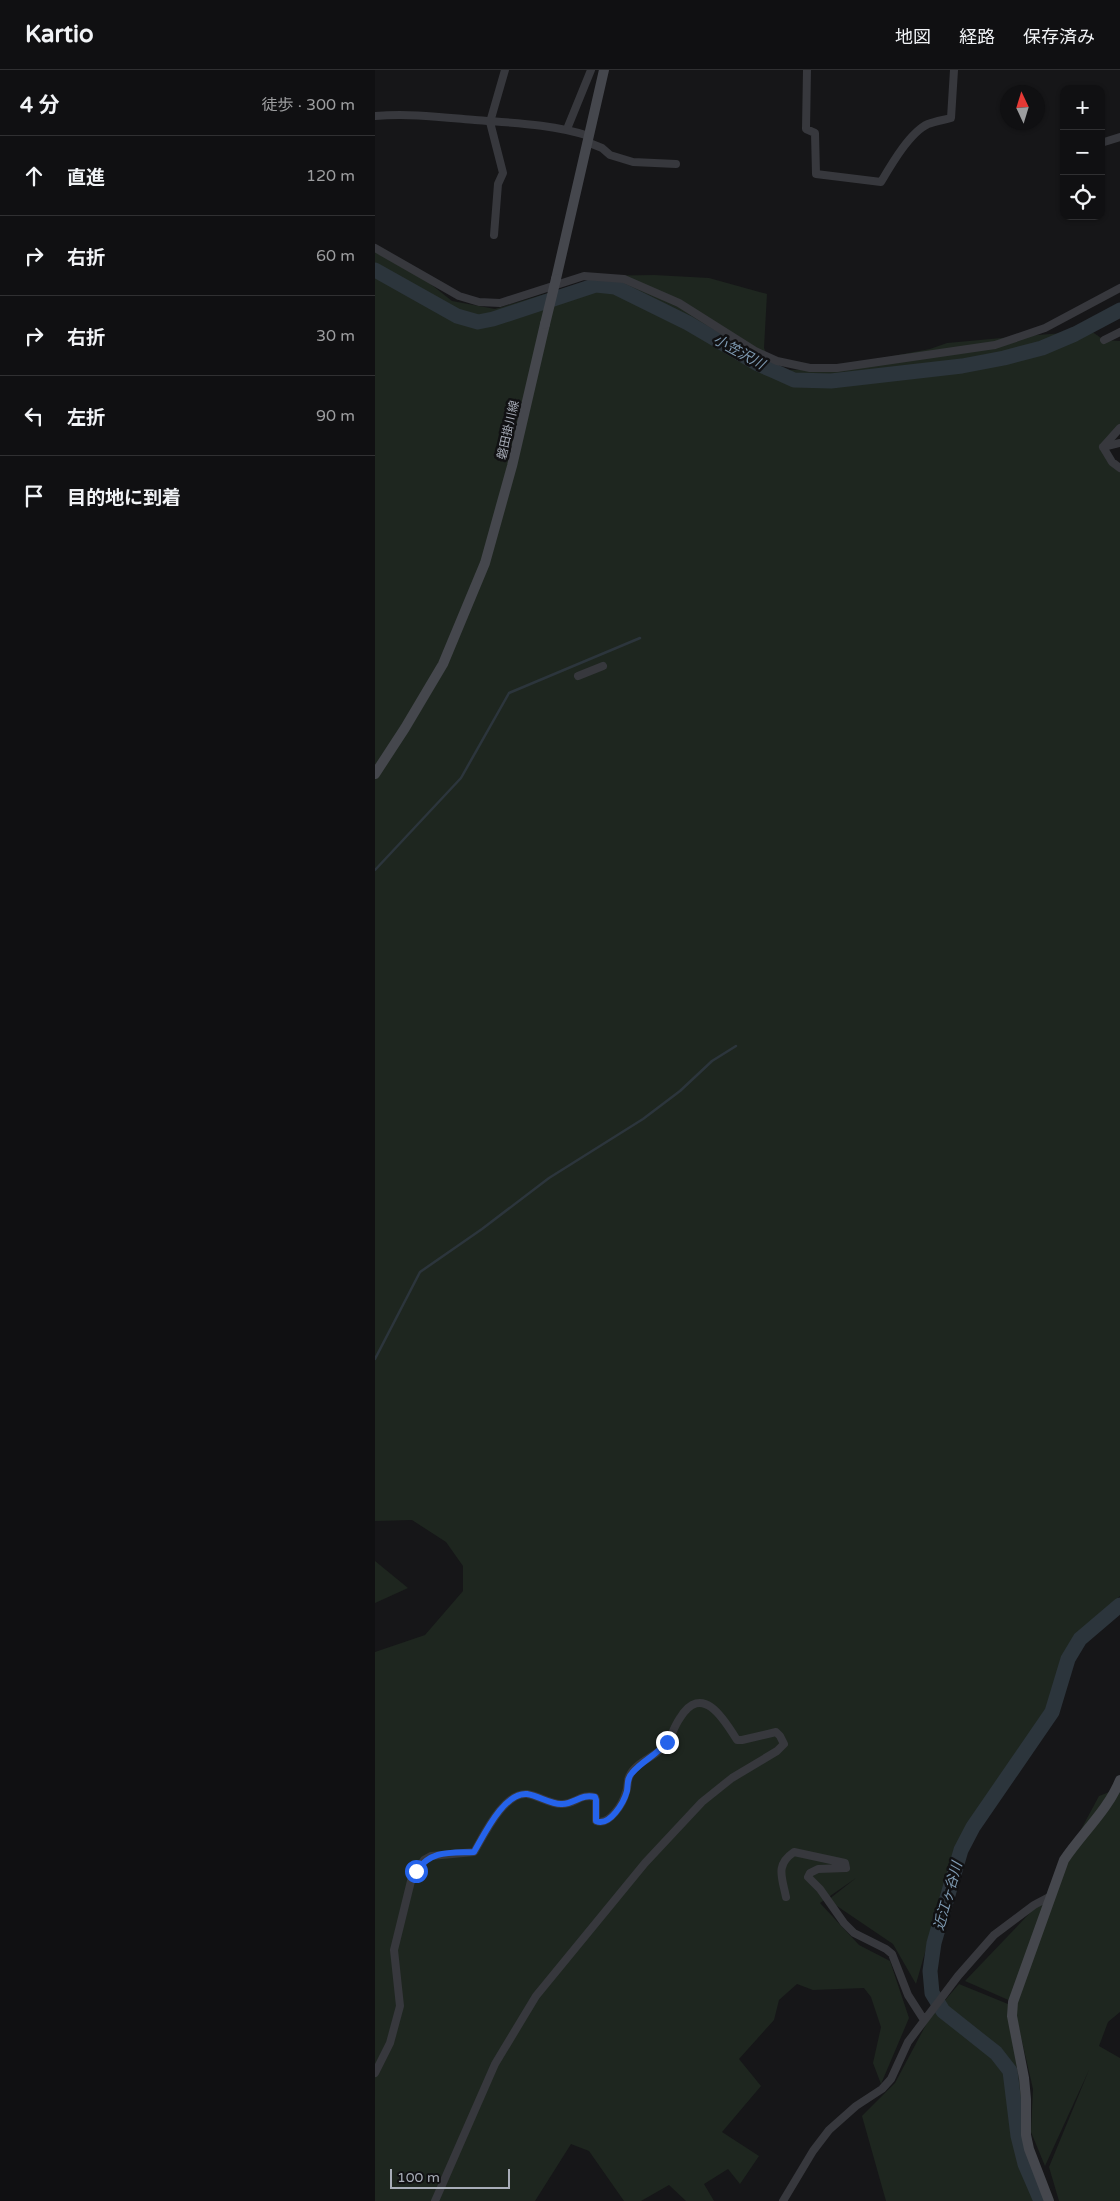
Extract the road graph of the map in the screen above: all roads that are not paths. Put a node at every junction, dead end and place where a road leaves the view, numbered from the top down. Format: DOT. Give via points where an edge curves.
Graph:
graph roads {
  1 [pos="505,70"];
  2 [pos="591,70"];
  3 [pos="605,70"];
  4 [pos="807,70"];
  5 [pos="954,70"];
  6 [pos="375,116"];
  7 [pos="490,122"];
  8 [pos="567,129"];
  9 [pos="1120,138"];
  10 [pos="588,139"];
  11 [pos="1105,142"];
  12 [pos="676,164"];
  13 [pos="494,236"];
  14 [pos="375,248"];
  15 [pos="1120,288"];
  16 [pos="1120,332"];
  17 [pos="1104,340"];
  18 [pos="1120,428"];
  19 [pos="1120,442"];
  20 [pos="1103,447"];
  21 [pos="1120,468"];
  22 [pos="603,666"];
  23 [pos="578,676"];
  24 [pos="375,774"];
  25 [pos="1120,1780"];
  26 [pos="1051,1896"];
  27 [pos="786,1897"];
  28 [pos="924,2020"];
  29 [pos="375,2073"];
  30 [pos="435,2201"];
  31 [pos="783,2201"];
  32 [pos="1049,2201"];
  1 -- 7 [label="street"];
  2 -- 8 [label="street"];
  3 -- 10 [label="main road, 磐田掛川線"];
  4 -- 5 [label="street" via="806,129 815,133 816,174 881,182 917,133 927,124 951,118"];
  6 -- 7 [label="street" via="397,114"];
  7 -- 8 [label="street"];
  7 -- 13 [label="street" via="503,173 498,184"];
  8 -- 10 [label="street"];
  9 -- 11 [label="street"];
  10 -- 12 [label="street" via="610,155 633,162"];
  10 -- 24 [label="main road, 磐田掛川線, bridge" via="512,466 485,563 443,664"];
  14 -- 15 [label="street" via="459,296 479,302 501,304 584,276 624,279 679,303 777,361 810,368 837,368 995,345 1045,328"];
  16 -- 17 [label="street"];
  18 -- 20 [label="street"];
  19 -- 20 [label="street"];
  20 -- 21 [label="street"];
  22 -- 23 [label="street"];
  25 -- 26 [label="main road" via="1115,1793 1064,1860"];
  26 -- 28 [label="street" via="994,1935"];
  26 -- 32 [label="main road" via="1016,1992 1012,2016 1024,2078 1026,2135"];
  27 -- 28 [label="street" via="781,1865 794,1852 845,1863 846,1868 818,1869 808,1878 844,1924 892,1954 907,1995"];
  28 -- 31 [label="street" via="908,2042 891,2079 829,2130"];
  29 -- 30 [label="street" via="397,2023 400,2006 394,1950 412,1877 424,1860 438,1854 474,1852 490,1823 518,1794 559,1804 595,1797 596,1821 607,1820 623,1800 629,1776 659,1753 681,1716 698,1703 714,1708 737,1740 777,1732 781,1736 784,1744 777,1751 732,1778 695,1808 535,1996 495,2064"];
}
